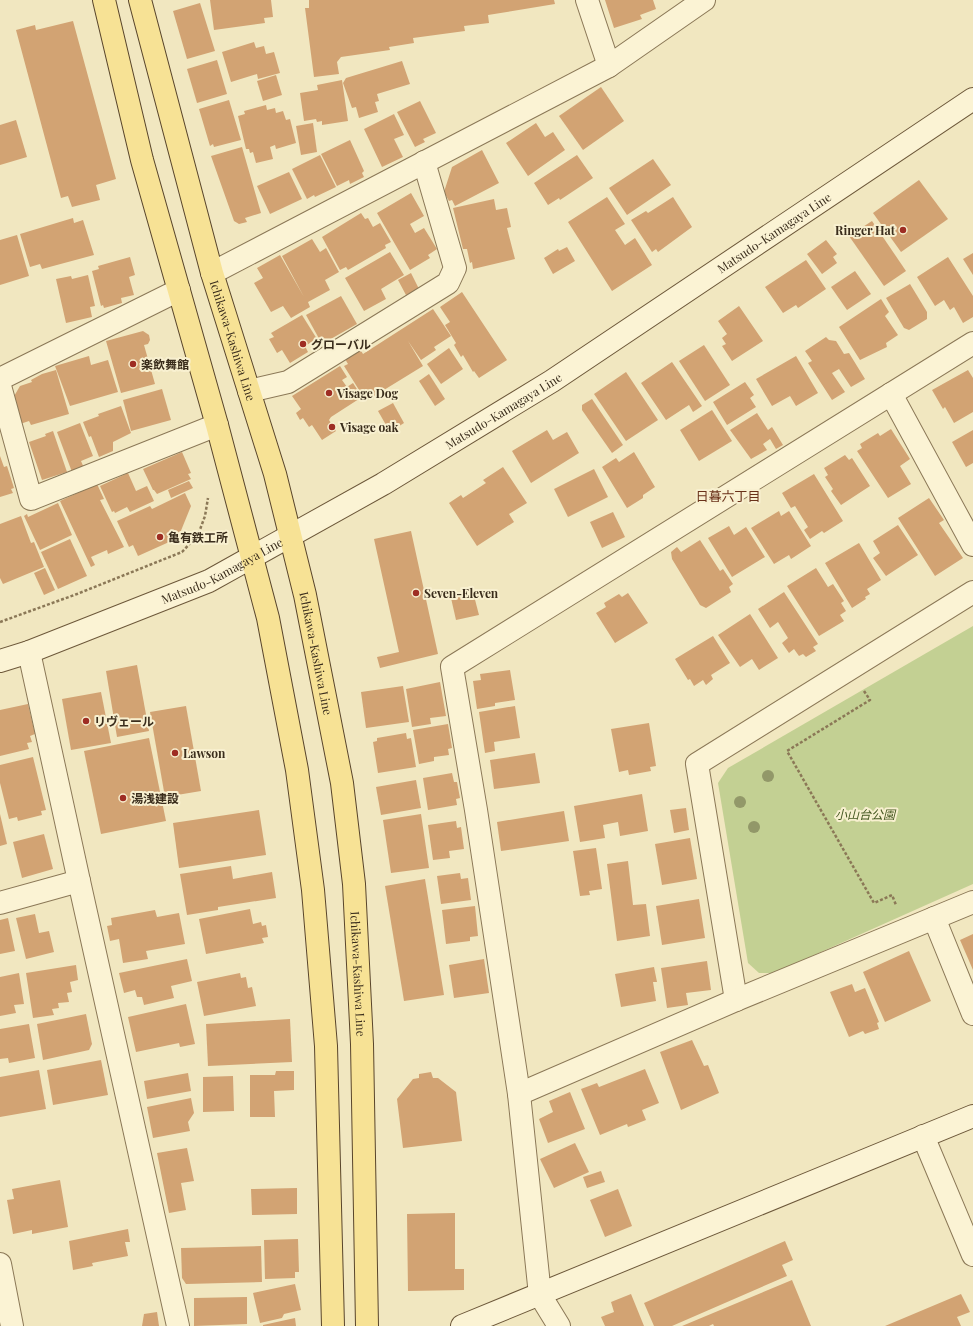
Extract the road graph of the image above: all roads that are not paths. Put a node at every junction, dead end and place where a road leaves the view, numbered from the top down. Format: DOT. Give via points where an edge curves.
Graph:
graph roads {
  1 [pos="104,0"];
  2 [pos="140,0"];
  3 [pos="587,0"];
  4 [pos="704,0"];
  5 [pos="609,66"];
  6 [pos="973,99"];
  7 [pos="424,162"];
  8 [pos="212,273"];
  9 [pos="179,290"];
  10 [pos="973,342"];
  11 [pos="0,379"];
  12 [pos="0,386"];
  13 [pos="249,391"];
  14 [pos="891,394"];
  15 [pos="217,425"];
  16 [pos="289,536"];
  17 [pos="973,545"];
  18 [pos="251,558"];
  19 [pos="973,592"];
  20 [pos="29,652"];
  21 [pos="0,661"];
  22 [pos="78,881"];
  23 [pos="973,902"];
  24 [pos="0,903"];
  25 [pos="934,918"];
  26 [pos="736,1000"];
  27 [pos="973,1014"];
  28 [pos="519,1094"];
  29 [pos="973,1116"];
  30 [pos="924,1136"];
  31 [pos="973,1255"];
  32 [pos="0,1264"];
  33 [pos="540,1295"];
  34 [pos="12,1326"];
  35 [pos="178,1326"];
  36 [pos="333,1326"];
  37 [pos="367,1326"];
  38 [pos="462,1326"];
  39 [pos="559,1326"];
  1 -- 9 [label="main road" via="142,160"];
  2 -- 8 [label="main road, Ichikawa-Kashiwa Line"];
  3 -- 5 [label="street"];
  4 -- 5 [label="street"];
  5 -- 7 [label="street"];
  6 -- 16 [label="street, Matsudo-Kamagaya Line" via="552,381 383,484"];
  7 -- 8 [label="street"];
  7 -- 13 [label="street" via="455,268 448,283 288,382"];
  8 -- 13 [label="main road, Ichikawa-Kashiwa Line"];
  9 -- 11 [label="street"];
  9 -- 15 [label="main road"];
  10 -- 14 [label="street"];
  12 -- 15 [label="street" via="31,500"];
  13 -- 16 [label="main road, Ichikawa-Kashiwa Line" via="275,474"];
  14 -- 17 [label="street"];
  14 -- 28 [label="street" via="452,667"];
  15 -- 18 [label="main road"];
  16 -- 18 [label="street, Matsudo-Kamagaya Line"];
  16 -- 37 [label="main road, Ichikawa-Kashiwa Line" via="305,594 342,783 354,884 362,1044"];
  18 -- 20 [label="street, Matsudo-Kamagaya Line" via="209,581"];
  18 -- 36 [label="main road" via="268,618 296,762 312,890 326,1046"];
  19 -- 26 [label="street" via="697,764"];
  20 -- 21 [label="street, Matsudo-Kamagaya Line"];
  20 -- 22 [label="street"];
  22 -- 24 [label="street"];
  22 -- 35 [label="street"];
  23 -- 25 [label="street"];
  25 -- 26 [label="street"];
  25 -- 27 [label="street"];
  26 -- 28 [label="street"];
  28 -- 33 [label="street"];
  29 -- 30 [label="street"];
  30 -- 31 [label="street"];
  30 -- 33 [label="street"];
  32 -- 34 [label="street"];
  33 -- 38 [label="street"];
  33 -- 39 [label="street"];
}
